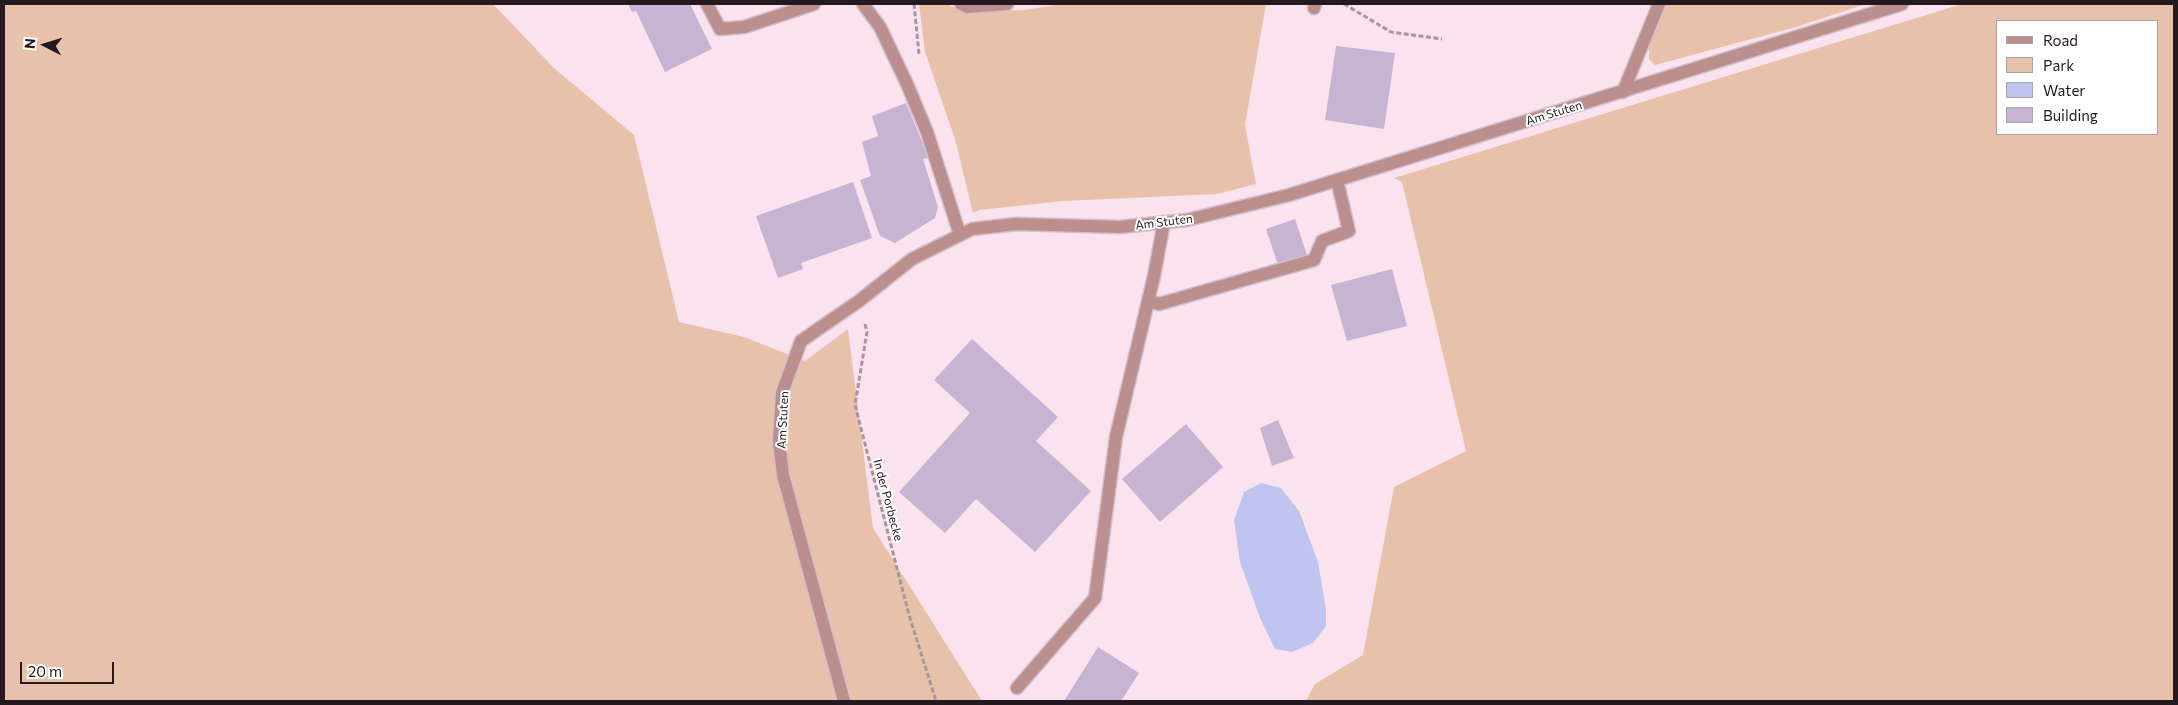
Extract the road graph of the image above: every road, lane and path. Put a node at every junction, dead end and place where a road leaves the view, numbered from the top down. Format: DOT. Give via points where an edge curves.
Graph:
graph roads {
  1 [pos="707,4"];
  2 [pos="814,4"];
  3 [pos="862,4"];
  4 [pos="961,4"];
  5 [pos="1007,4"];
  6 [pos="1344,4"];
  7 [pos="1658,4"];
  8 [pos="1902,4"];
  9 [pos="1442,39"];
  10 [pos="1623,92"];
  11 [pos="1337,180"];
  12 [pos="1164,222"];
  13 [pos="960,235"];
  14 [pos="858,301"];
  15 [pos="1149,301"];
  16 [pos="1017,688"];
  17 [pos="844,701"];
  18 [pos="936,701"];
  1 -- 2 [label="street" via="720,29 744,27"];
  3 -- 13 [label="street" via="880,27 907,84 927,132"];
  4 -- 5 [label="street" via="967,7"];
  6 -- 9 [label="path" via="1391,32"];
  7 -- 10 [label="street"];
  8 -- 10 [label="street, Am Stuten"];
  10 -- 11 [label="street, Am Stuten"];
  11 -- 12 [label="street, Am Stuten" via="1196,218"];
  11 -- 15 [label="street" via="1349,231 1322,241 1314,260 1159,304"];
  12 -- 13 [label="street, Am Stuten" via="1120,227 1016,224 972,229"];
  12 -- 15 [label="street"];
  13 -- 14 [label="street, Am Stuten" via="912,259"];
  14 -- 17 [label="street, Am Stuten" via="801,341 782,393 779,440 783,475"];
  14 -- 18 [label="path, In der Porbecke" via="867,332 855,405 909,615"];
  15 -- 16 [label="street" via="1115,447 1096,598"];
}
